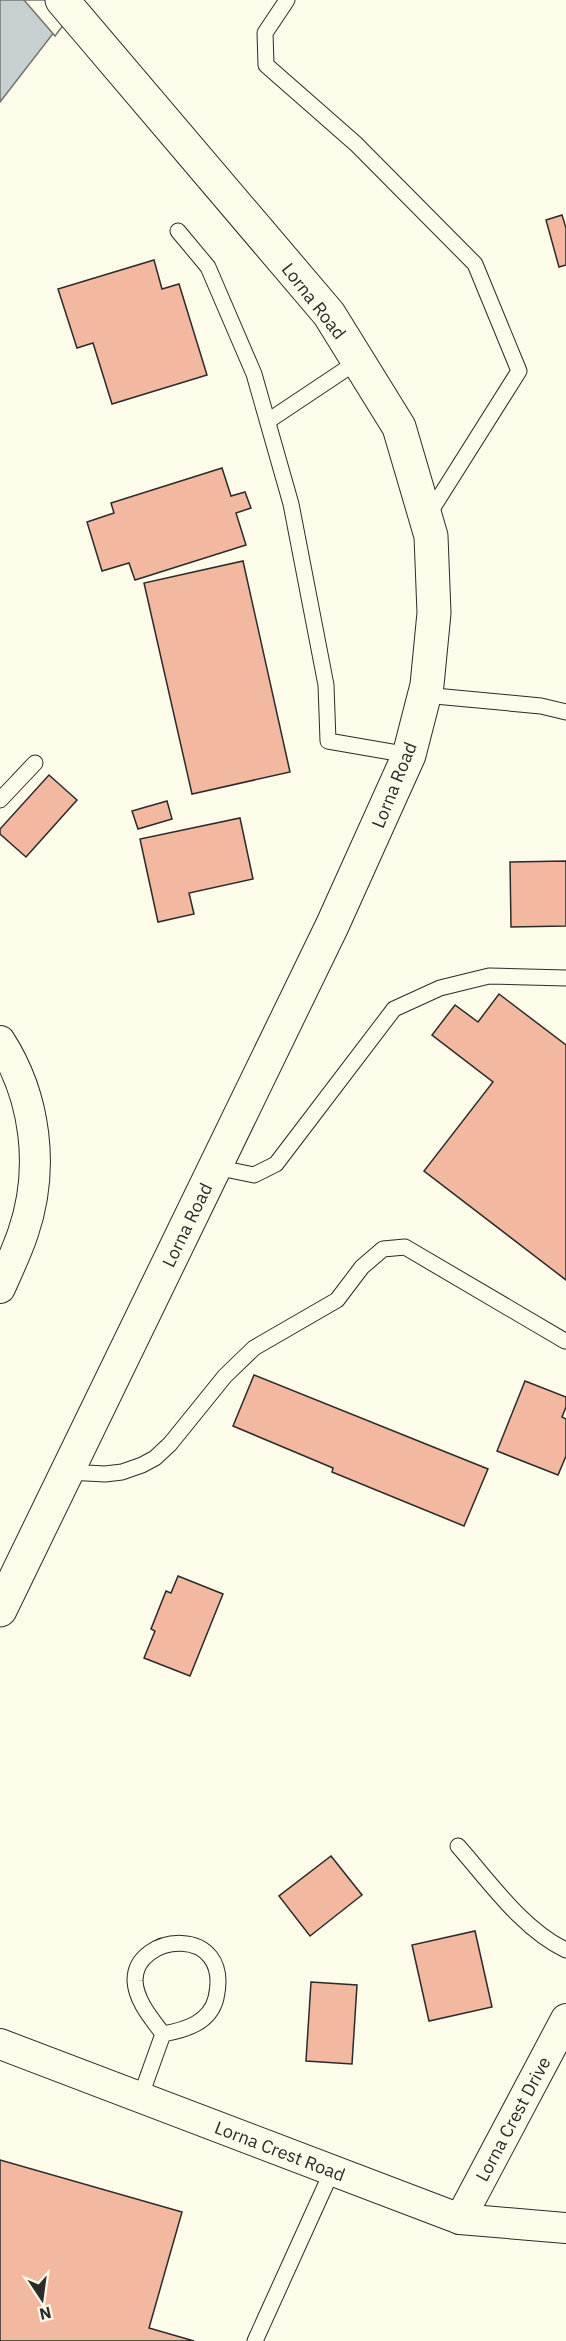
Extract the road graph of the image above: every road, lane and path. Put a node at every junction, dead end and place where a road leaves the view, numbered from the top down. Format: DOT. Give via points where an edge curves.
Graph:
graph roads {
  1 [pos="62,0"];
  2 [pos="287,0"];
  3 [pos="178,231"];
  4 [pos="358,361"];
  5 [pos="268,422"];
  6 [pos="426,519"];
  7 [pos="424,694"];
  8 [pos="566,712"];
  9 [pos="409,755"];
  10 [pos="35,763"];
  11 [pos="0,800"];
  12 [pos="566,978"];
  13 [pos="0,1041"];
  14 [pos="215,1167"];
  15 [pos="0,1288"];
  16 [pos="565,1341"];
  17 [pos="68,1473"];
  18 [pos="0,1610"];
  19 [pos="458,1846"];
  20 [pos="566,1950"];
  21 [pos="566,2019"];
  22 [pos="163,2034"];
  23 [pos="0,2044"];
  24 [pos="140,2098"];
  25 [pos="332,2170"];
  26 [pos="460,2219"];
  27 [pos="566,2228"];
  28 [pos="255,2341"];
  1 -- 4 [label="street, Lorna Road" via="328,314"];
  2 -- 6 [label="lane" via="265,33 266,65 356,144 475,264 519,371"];
  3 -- 5 [label="lane" via="208,267 255,374"];
  4 -- 5 [label="lane"];
  4 -- 6 [label="street, Lorna Road" via="399,427"];
  5 -- 9 [label="lane" via="291,504 326,685 328,741"];
  6 -- 7 [label="street, Lorna Road" via="431,536 434,613"];
  7 -- 8 [label="lane"];
  7 -- 9 [label="street, Lorna Road"];
  9 -- 14 [label="street, Lorna Road" via="332,926"];
  10 -- 11 [label="lane"];
  12 -- 14 [label="lane" via="489,976 440,987 394,1009 276,1164 254,1174"];
  13 -- 15 [label="street" via="13,1060 24,1093 34,1132 36,1177 24,1231"];
  14 -- 17 [label="street, Lorna Road"];
  16 -- 17 [label="lane" via="405,1247 383,1249 362,1267 337,1299 254,1348 155,1458 122,1472"];
  17 -- 18 [label="street, Lorna Road"];
  19 -- 20 [label="lane" via="519,1916"];
  21 -- 26 [label="street, Lorna Crest Drive"];
  22 -- 22 [label="lane" via="140,1998 135,1981 138,1968 147,1955 168,1943 182,1942 204,1949 213,1958 219,1984 215,2001 203,2020 185,2030"];
  22 -- 24 [label="lane"];
  23 -- 24 [label="street, Lorna Crest Road"];
  24 -- 25 [label="street, Lorna Crest Road"];
  25 -- 26 [label="street, Lorna Crest Road"];
  25 -- 28 [label="lane"];
  26 -- 27 [label="street, Lorna Crest Road"];
}
